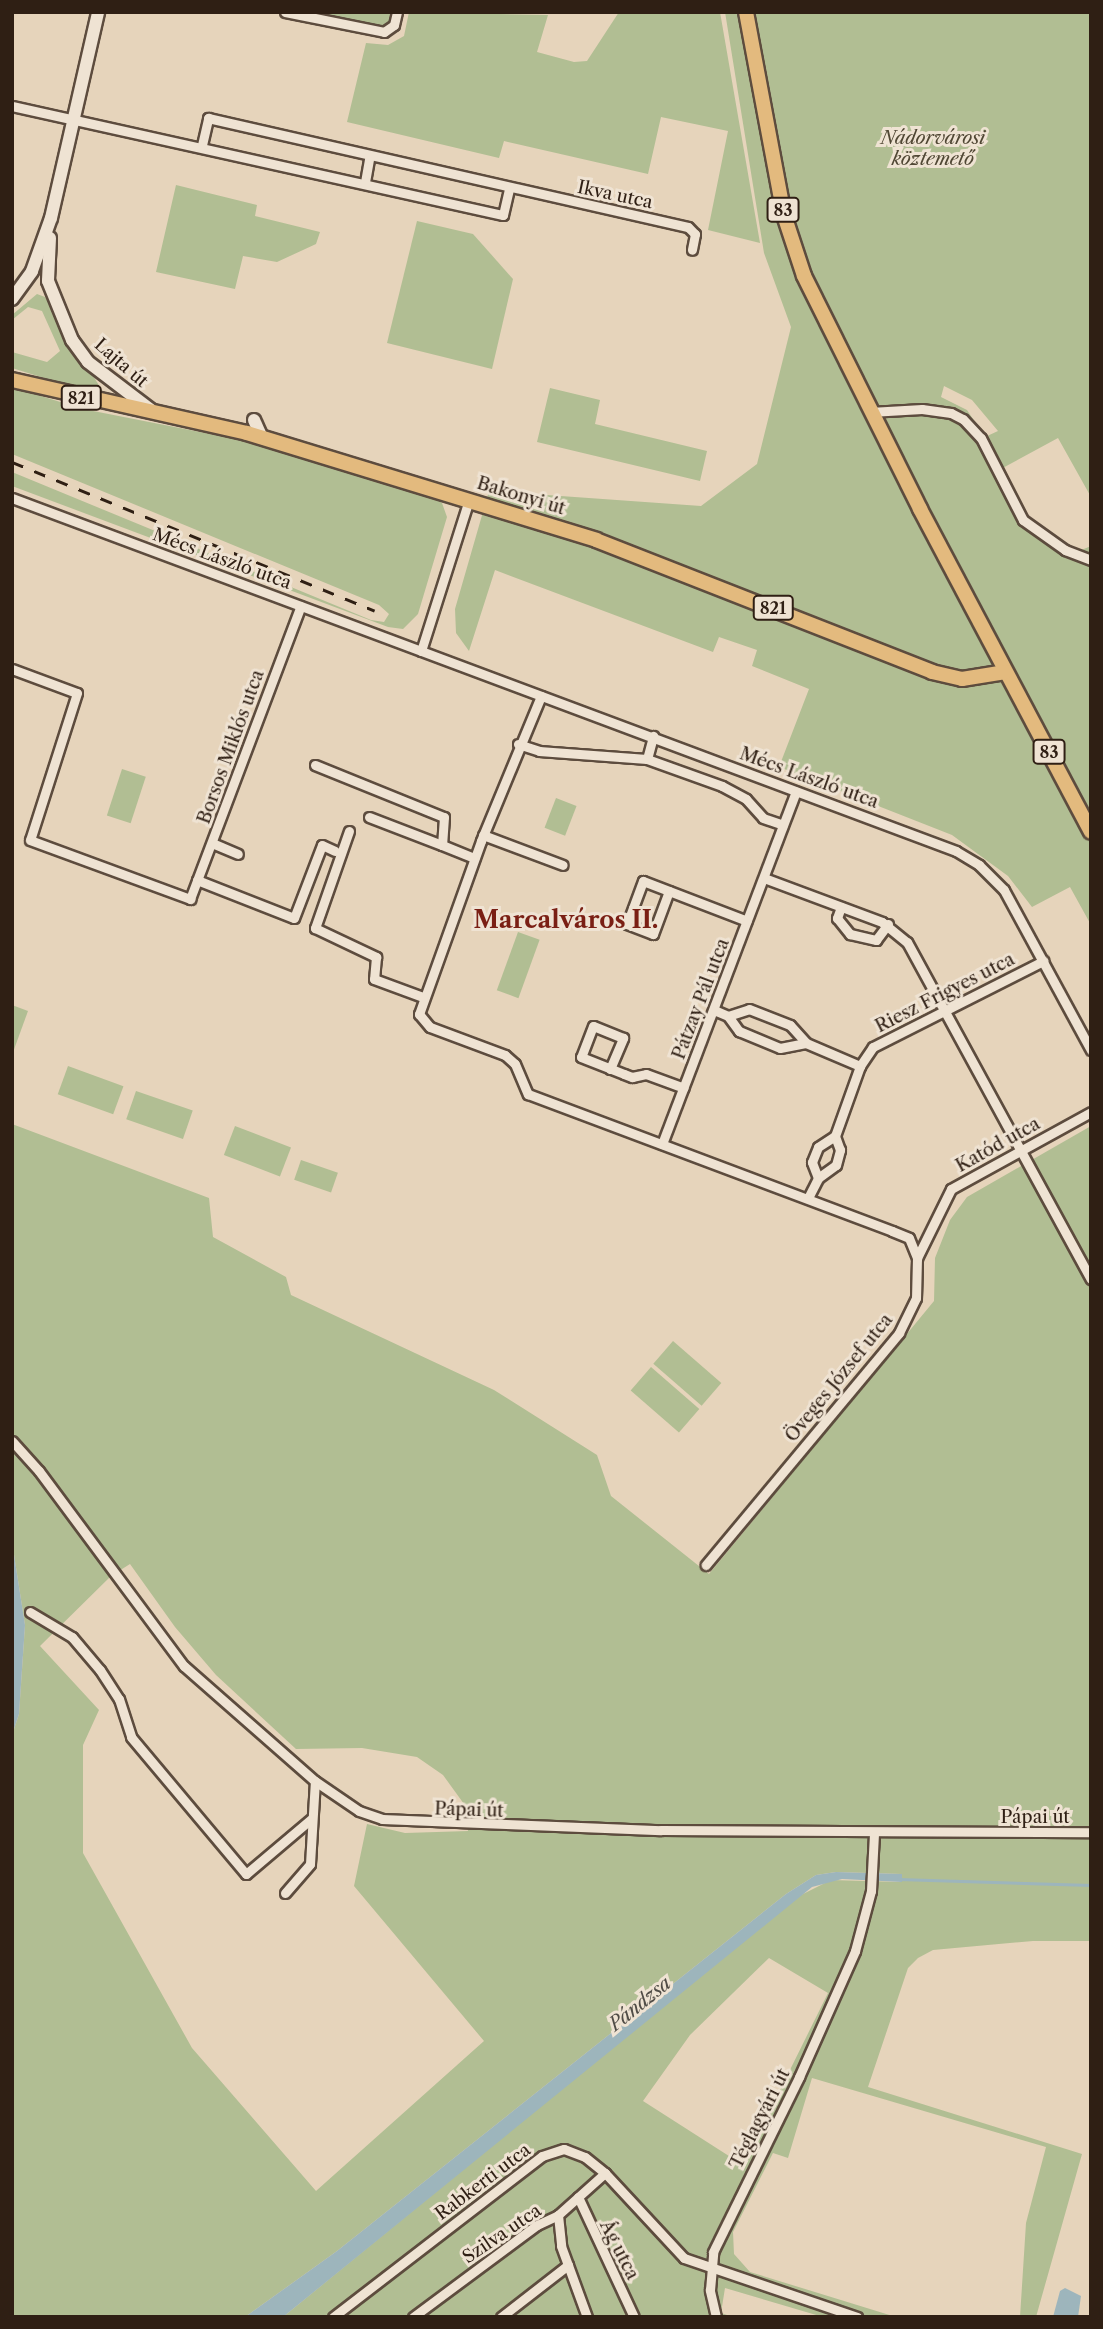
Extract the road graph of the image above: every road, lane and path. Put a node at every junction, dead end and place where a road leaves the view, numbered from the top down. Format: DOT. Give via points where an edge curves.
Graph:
graph roads {
  1 [pos="98,12"];
  2 [pos="285,12"];
  3 [pos="397,12"];
  4 [pos="746,12"];
  5 [pos="12,106"];
  6 [pos="74,119"];
  7 [pos="202,145"];
  8 [pos="370,155"];
  9 [pos="365,181"];
  10 [pos="509,187"];
  11 [pos="51,218"];
  12 [pos="692,250"];
  13 [pos="12,299"];
  14 [pos="12,380"];
  15 [pos="151,411"];
  16 [pos="870,412"];
  17 [pos="12,498"];
  18 [pos="469,500"];
  19 [pos="1091,560"];
  20 [pos="301,606"];
  21 [pos="421,651"];
  22 [pos="12,669"];
  23 [pos="1005,672"];
  24 [pos="541,696"];
  25 [pos="653,736"];
  26 [pos="518,744"];
  27 [pos="647,760"];
  28 [pos="315,765"];
  29 [pos="796,792"];
  30 [pos="369,817"];
  31 [pos="783,825"];
  32 [pos="349,831"];
  33 [pos="1091,832"];
  34 [pos="483,835"];
  35 [pos="212,843"];
  36 [pos="442,845"];
  37 [pos="335,851"];
  38 [pos="238,853"];
  39 [pos="475,858"];
  40 [pos="563,865"];
  41 [pos="764,878"];
  42 [pos="197,880"];
  43 [pos="669,891"];
  44 [pos="841,907"];
  45 [pos="747,921"];
  46 [pos="888,924"];
  47 [pos="1043,961"];
  48 [pos="423,997"];
  49 [pos="714,1010"];
  50 [pos="943,1011"];
  51 [pos="728,1016"];
  52 [pos="806,1043"];
  53 [pos="1091,1050"];
  54 [pos="860,1066"];
  55 [pos="610,1069"];
  56 [pos="684,1088"];
  57 [pos="1091,1112"];
  58 [pos="835,1136"];
  59 [pos="662,1144"];
  60 [pos="1021,1149"];
  61 [pos="818,1178"];
  62 [pos="808,1198"];
  63 [pos="917,1258"];
  64 [pos="1091,1279"];
  65 [pos="12,1441"];
  66 [pos="706,1565"];
  67 [pos="30,1612"];
  68 [pos="315,1781"];
  69 [pos="311,1819"];
  70 [pos="1091,1832"];
  71 [pos="874,1833"];
  72 [pos="285,1893"];
  73 [pos="605,2173"];
  74 [pos="578,2197"];
  75 [pos="558,2215"];
  76 [pos="568,2265"];
  77 [pos="710,2268"];
  78 [pos="333,2317"];
  79 [pos="413,2317"];
  80 [pos="501,2317"];
  81 [pos="587,2317"];
  82 [pos="634,2317"];
  83 [pos="716,2317"];
  84 [pos="857,2317"];
  1 -- 6 [label="street, Lajta út"];
  2 -- 3 [label="street" via="384,32 394,24"];
  4 -- 16 [label="main road, 83" via="784,215 804,276"];
  5 -- 6 [label="street"];
  6 -- 7 [label="street"];
  6 -- 11 [label="street, Lajta út"];
  7 -- 8 [label="street, Ikva utca" via="208,118"];
  7 -- 9 [label="street"];
  8 -- 9 [label="street"];
  8 -- 10 [label="street, Ikva utca"];
  9 -- 10 [label="street" via="503,215"];
  10 -- 12 [label="street, Ikva utca" via="688,227 695,234"];
  11 -- 13 [label="street, Lajta út" via="32,271"];
  11 -- 15 [label="street, Lajta út" via="48,281 62,320 88,362"];
  14 -- 15 [label="main road, Bakonyi út / 821"];
  15 -- 18 [label="main road, Bakonyi út / 821" via="247,433"];
  16 -- 19 [label="street" via="922,409 963,419 981,438 1023,520 1065,550"];
  16 -- 23 [label="main road, 83"];
  17 -- 20 [label="street, Mécs László utca"];
  18 -- 21 [label="street"];
  18 -- 23 [label="main road, Bakonyi út / 821" via="658,560 932,672 962,679"];
  20 -- 21 [label="street, Mécs László utca"];
  20 -- 35 [label="street, Borsos Miklós utca"];
  21 -- 24 [label="street, Mécs László utca"];
  22 -- 42 [label="street, Borsos Miklós utca" via="77,693 30,840 190,899"];
  23 -- 33 [label="main road, 83"];
  24 -- 25 [label="street, Mécs László utca"];
  24 -- 26 [label="street"];
  25 -- 27 [label="street"];
  25 -- 29 [label="street, Mécs László utca"];
  26 -- 27 [label="street" via="539,751"];
  26 -- 34 [label="street"];
  27 -- 31 [label="street" via="722,786 746,799 763,818"];
  28 -- 36 [label="street" via="444,817"];
  29 -- 31 [label="street, Pátzay Pál utca"];
  29 -- 47 [label="street, Mécs László utca" via="927,838 979,865 1004,890"];
  30 -- 36 [label="street"];
  31 -- 41 [label="street, Pátzay Pál utca"];
  32 -- 48 [label="street" via="315,928 376,957 374,979"];
  34 -- 39 [label="street"];
  34 -- 40 [label="street"];
  35 -- 38 [label="street"];
  35 -- 42 [label="street, Borsos Miklós utca"];
  36 -- 39 [label="street"];
  37 -- 42 [label="street" via="322,845 294,918"];
  39 -- 48 [label="street"];
  41 -- 44 [label="street"];
  41 -- 45 [label="street, Pátzay Pál utca"];
  43 -- 43 [label="street, Pátzay Pál utca" via="643,881 627,924 653,934"];
  43 -- 45 [label="street, Pátzay Pál utca"];
  44 -- 46 [label="street"];
  44 -- 46 [label="street" via="837,918 850,933 876,940"];
  45 -- 49 [label="street, Pátzay Pál utca"];
  46 -- 50 [label="street" via="907,942"];
  47 -- 50 [label="street, Riesz Frigyes utca"];
  47 -- 53 [label="street, Mécs László utca"];
  48 -- 59 [label="street" via="419,1014 430,1027 505,1055 515,1064 528,1094"];
  49 -- 51 [label="street"];
  49 -- 56 [label="street, Pátzay Pál utca"];
  50 -- 54 [label="street, Riesz Frigyes utca" via="873,1047"];
  50 -- 60 [label="street"];
  51 -- 52 [label="street" via="739,1031 780,1048"];
  51 -- 52 [label="street" via="748,1009 790,1025"];
  52 -- 54 [label="street"];
  54 -- 58 [label="street, Riesz Frigyes utca"];
  55 -- 55 [label="street, Pátzay Pál utca" via="581,1057 593,1027 623,1038"];
  55 -- 56 [label="street, Pátzay Pál utca" via="632,1077 646,1074"];
  56 -- 59 [label="street, Pátzay Pál utca"];
  57 -- 60 [label="street, Katód utca"];
  58 -- 61 [label="street, Riesz Frigyes utca" via="840,1150 836,1165"];
  58 -- 61 [label="street, Riesz Frigyes utca" via="818,1147 812,1162"];
  59 -- 62 [label="street"];
  60 -- 63 [label="street, Katód utca" via="951,1189"];
  60 -- 64 [label="street"];
  61 -- 62 [label="street, Riesz Frigyes utca"];
  62 -- 63 [label="street" via="909,1238"];
  63 -- 66 [label="street, Öveges József utca" via="916,1298 899,1333"];
  65 -- 68 [label="street, Pápai út" via="184,1666"];
  67 -- 69 [label="street" via="72,1637 100,1670 119,1699 131,1737 246,1874"];
  68 -- 69 [label="street"];
  68 -- 71 [label="street, Pápai út" via="359,1811 407,1824"];
  69 -- 72 [label="street" via="310,1864"];
  70 -- 71 [label="street, Pápai út"];
  71 -- 77 [label="street, Téglagyári út" via="871,1891 855,1951 799,2077 718,2238"];
  73 -- 74 [label="street, Szilva utca"];
  73 -- 77 [label="street, Rabkerti utca" via="673,2249"];
  73 -- 78 [label="street, Rabkerti utca" via="574,2151 542,2156"];
  74 -- 75 [label="street, Szilva utca"];
  74 -- 82 [label="street, Ág utca"];
  75 -- 76 [label="street" via="556,2228"];
  75 -- 79 [label="street, Szilva utca" via="537,2225"];
  76 -- 80 [label="street"];
  76 -- 81 [label="street"];
  77 -- 83 [label="street"];
  77 -- 84 [label="street"];
}
